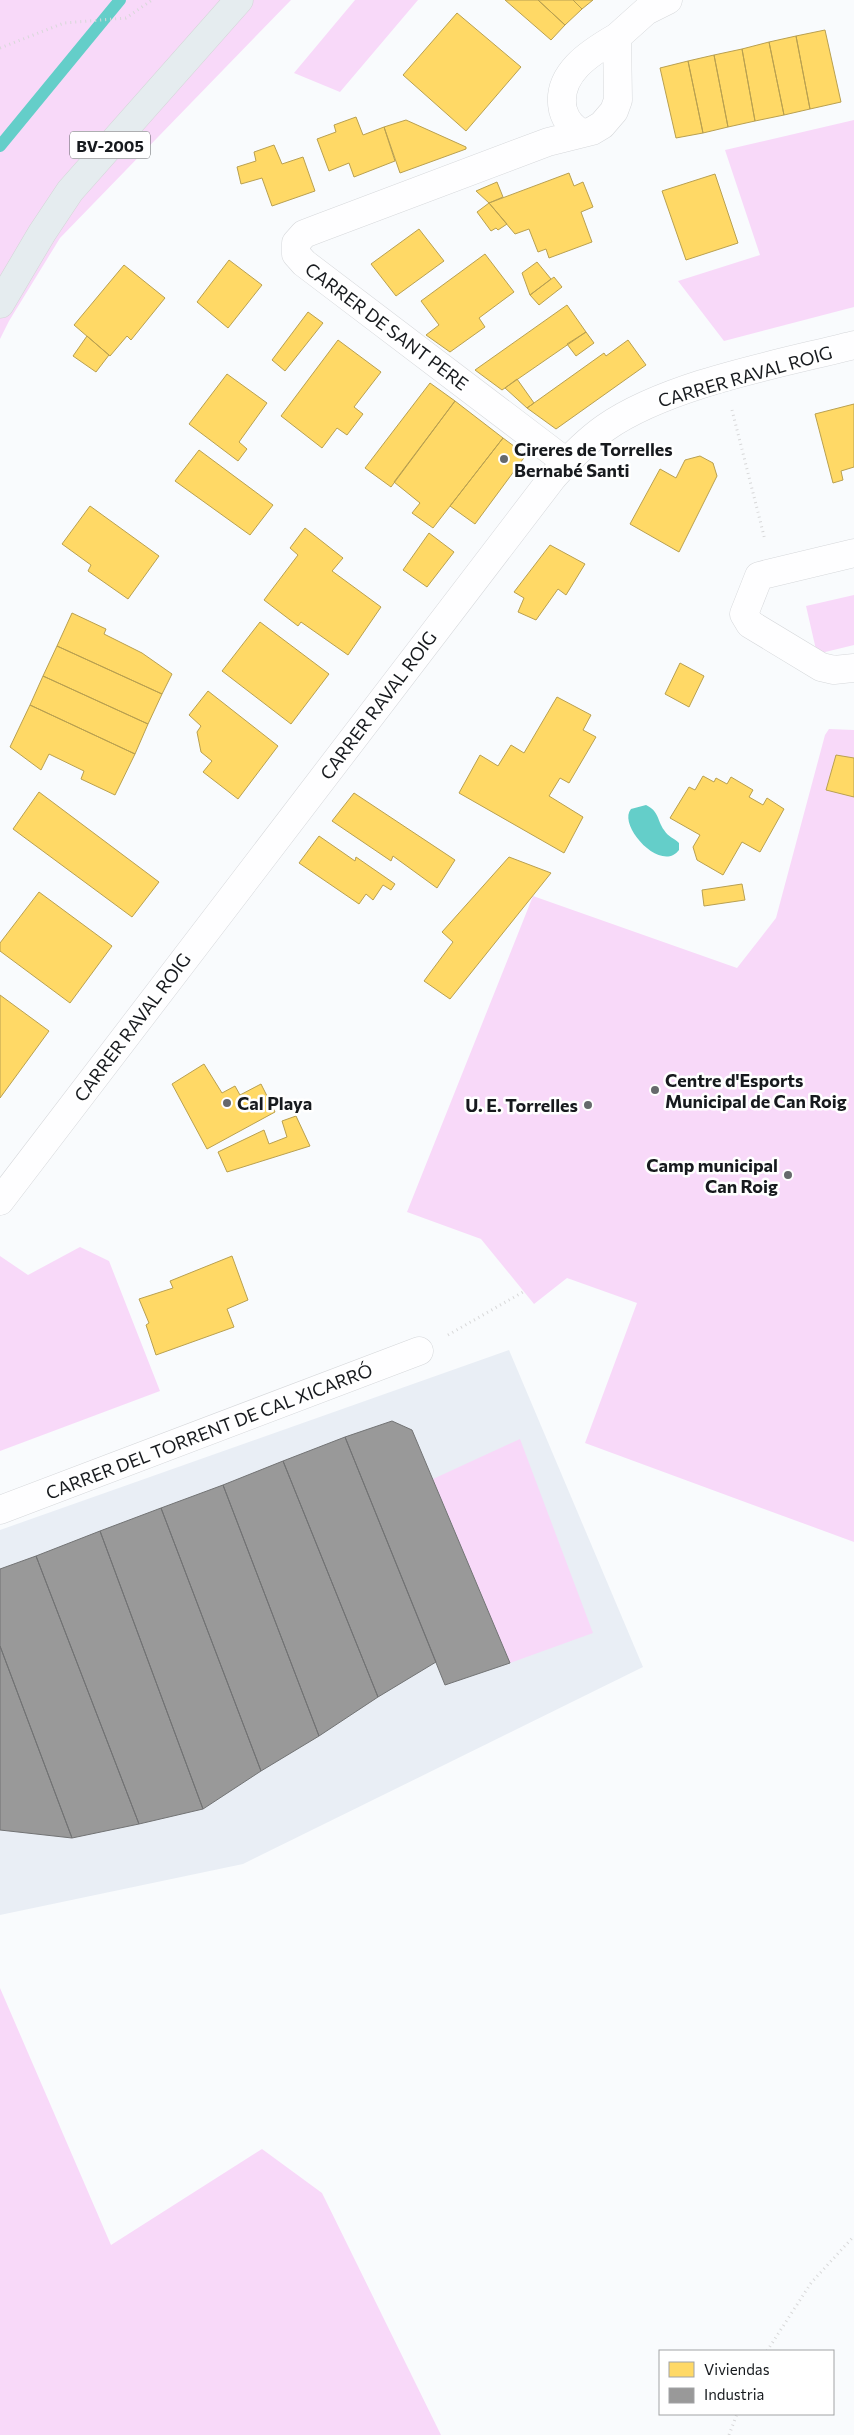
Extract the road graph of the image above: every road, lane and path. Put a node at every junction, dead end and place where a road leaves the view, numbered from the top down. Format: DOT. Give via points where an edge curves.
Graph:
graph roads {
  1 [pos="152,0"];
  2 [pos="239,0"];
  3 [pos="668,0"];
  4 [pos="617,37"];
  5 [pos="0,48"];
  6 [pos="582,133"];
  7 [pos="0,304"];
  8 [pos="854,345"];
  9 [pos="724,379"];
  10 [pos="566,462"];
  11 [pos="854,553"];
  12 [pos="773,572"];
  13 [pos="854,668"];
  14 [pos="0,1201"];
  15 [pos="523,1292"];
  16 [pos="419,1351"];
  17 [pos="0,1510"];
  18 [pos="854,2236"];
  19 [pos="768,2350"];
  20 [pos="737,2415"];
  21 [pos="729,2435"];
  1 -- 5 [label="path" via="126,18 64,23"];
  2 -- 7 [label="main road, BV-2005" via="70,191"];
  3 -- 4 [label="street" via="646,11"];
  4 -- 6 [label="street, CARRER DE SANT PERE" via="618,88 614,112 602,125"];
  4 -- 6 [label="street" via="582,60 562,91 564,114"];
  6 -- 10 [label="street, CARRER DE SANT PERE" via="548,142 304,234 296,243 296,254 304,263"];
  8 -- 9 [label="street, CARRER RAVAL ROIG"];
  9 -- 10 [label="street, CARRER RAVAL ROIG" via="672,395 624,417 581,447"];
  9 -- 12 [label="path"];
  10 -- 14 [label="street, CARRER RAVAL ROIG"];
  11 -- 12 [label="street"];
  12 -- 13 [label="street" via="763,574 756,581 745,619 821,667 834,670"];
  15 -- 16 [label="path"];
  16 -- 17 [label="street, CARRER DEL TORRENT DE CAL XICARRÓ"];
  18 -- 19 [label="path" via="811,2283"];
  20 -- 21 [label="path"];
}
